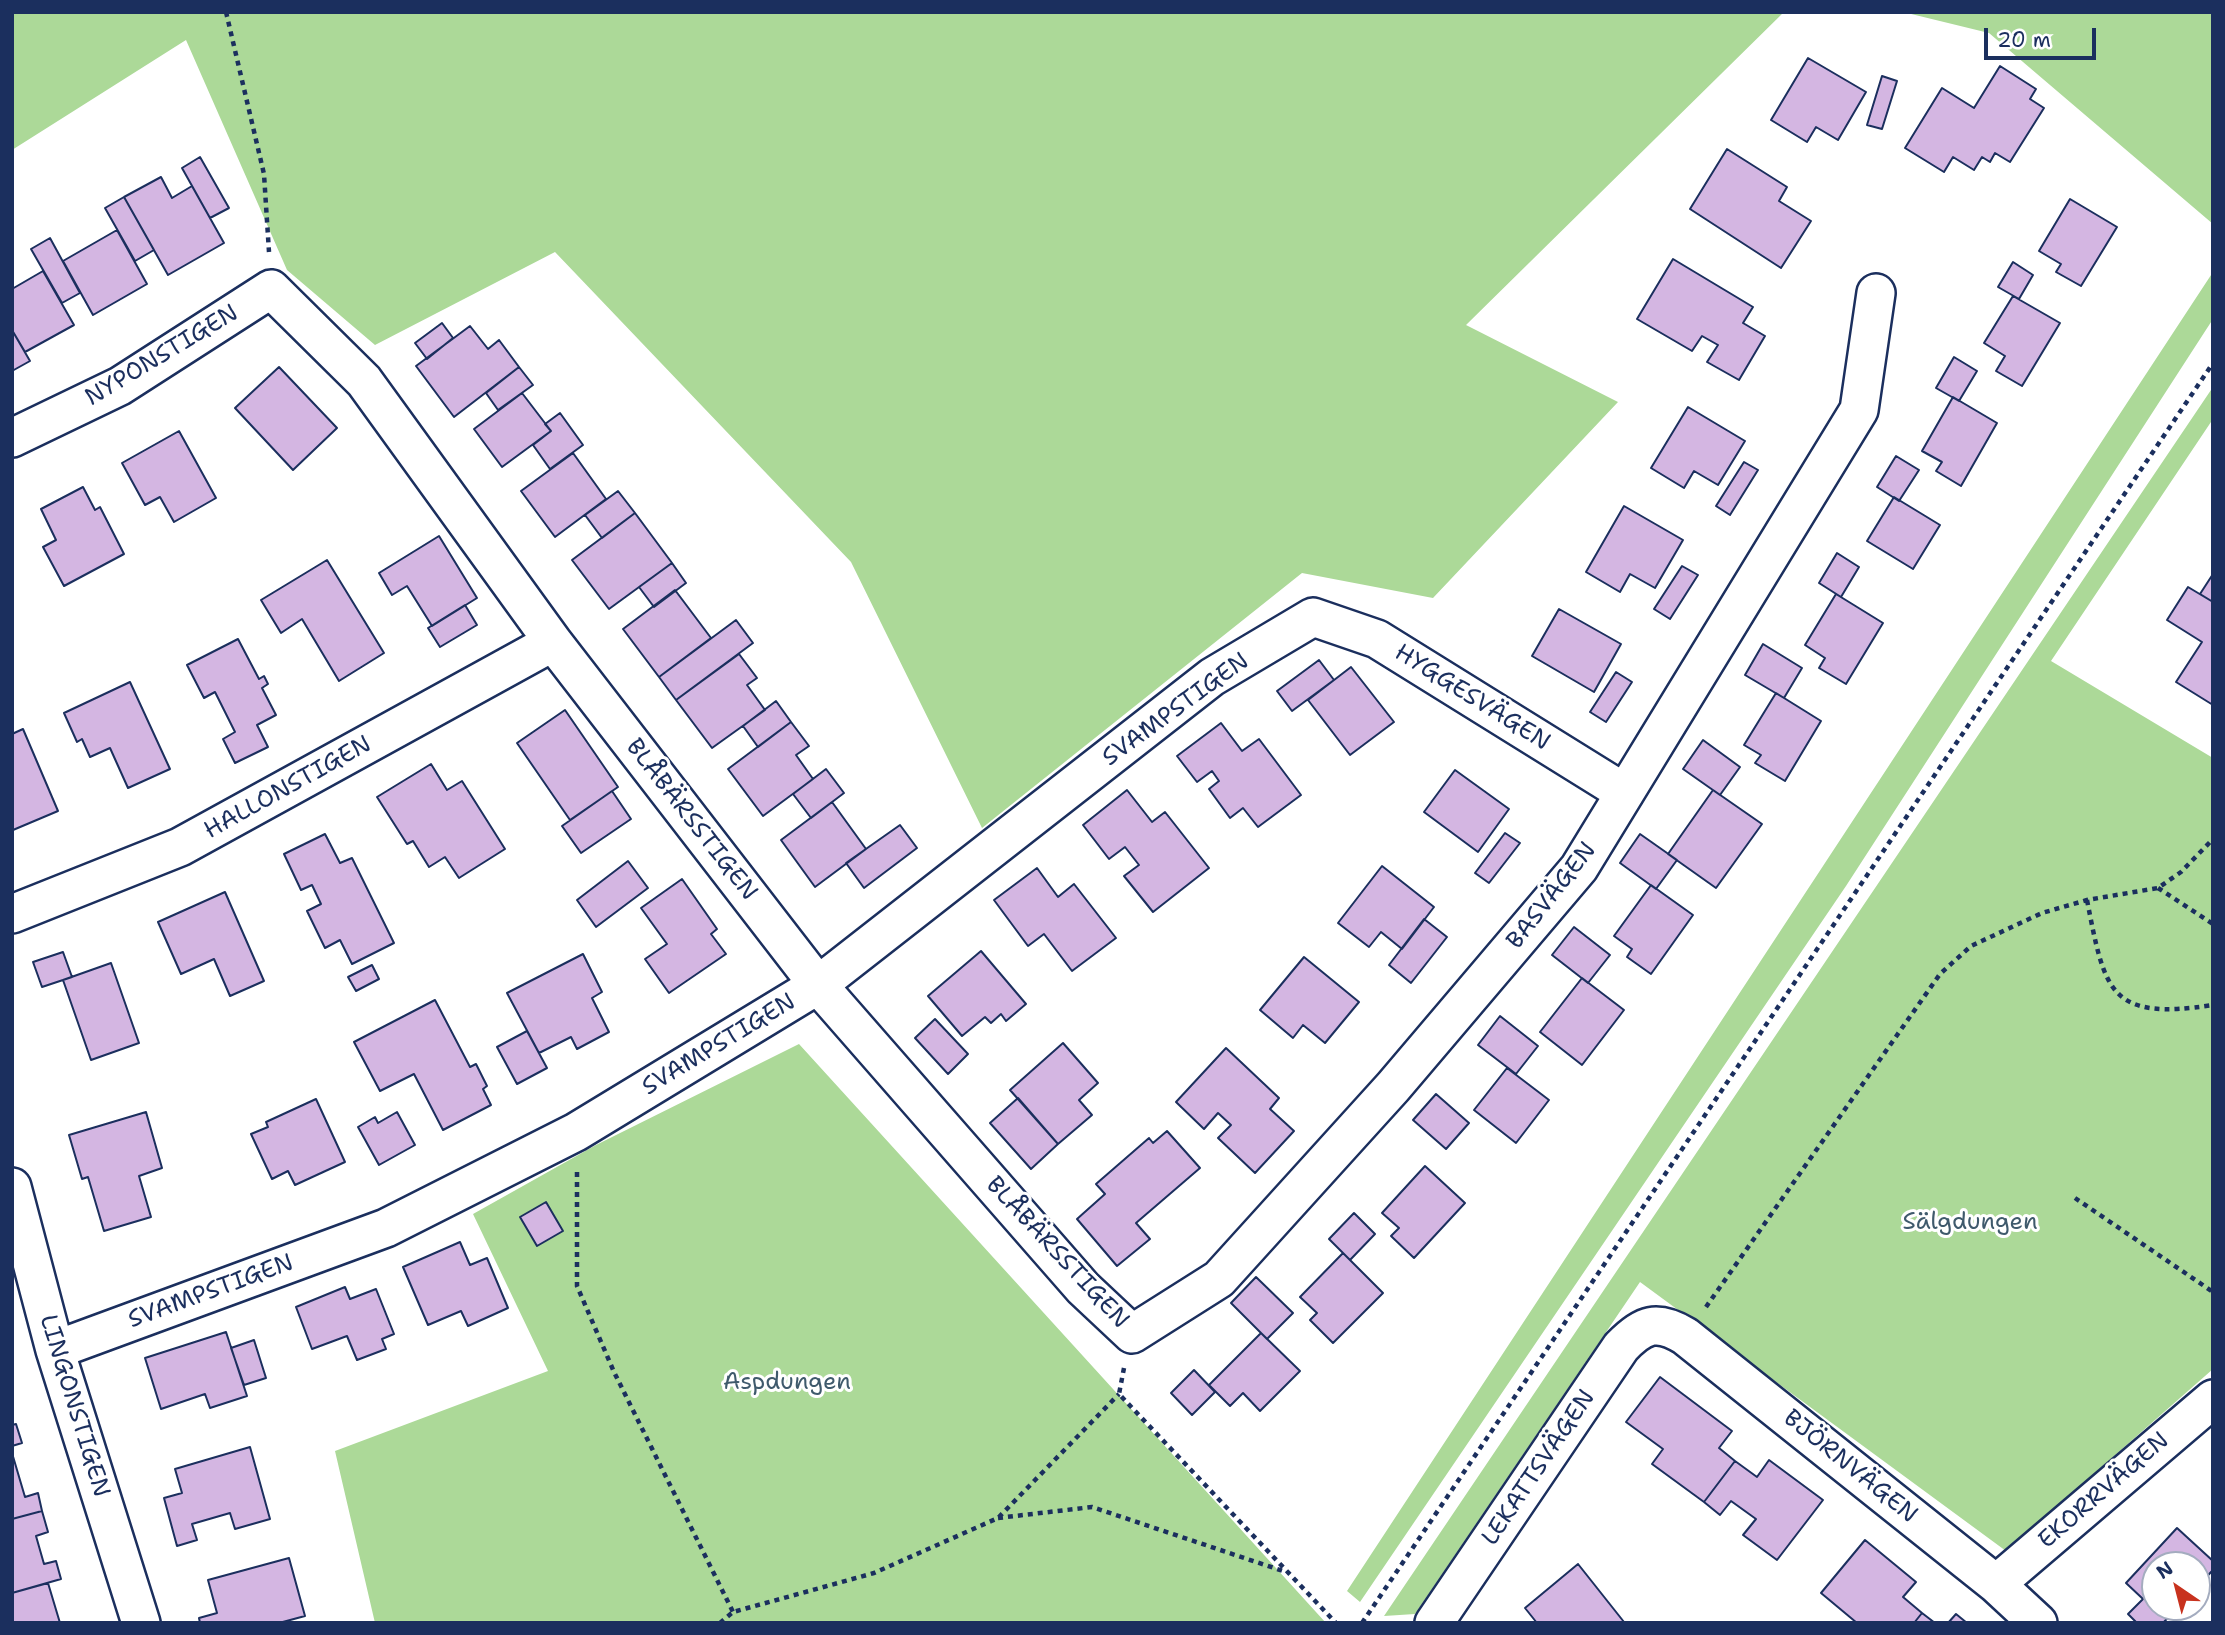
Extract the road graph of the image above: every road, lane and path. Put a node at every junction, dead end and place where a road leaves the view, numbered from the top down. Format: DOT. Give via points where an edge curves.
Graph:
graph roads {
  1 [pos="226,12"];
  2 [pos="271,289"];
  3 [pos="1876,293"];
  4 [pos="2213,363"];
  5 [pos="12,438"];
  6 [pos="1313,617"];
  7 [pos="553,642"];
  8 [pos="1625,793"];
  9 [pos="2213,839"];
  10 [pos="2158,888"];
  11 [pos="2087,900"];
  12 [pos="12,915"];
  13 [pos="2213,924"];
  14 [pos="818,985"];
  15 [pos="2213,1005"];
  16 [pos="576,1132"];
  17 [pos="12,1187"];
  18 [pos="2075,1198"];
  19 [pos="2213,1292"];
  20 [pos="1670,1330"];
  21 [pos="1132,1334"];
  22 [pos="55,1350"];
  23 [pos="1119,1394"];
  24 [pos="2213,1399"];
  25 [pos="998,1518"];
  26 [pos="1290,1573"];
  27 [pos="1996,1584"];
  28 [pos="733,1612"];
  29 [pos="141,1623"];
  30 [pos="720,1623"];
  31 [pos="1336,1623"];
  32 [pos="1362,1623"];
  33 [pos="1434,1623"];
  34 [pos="2038,1623"];
  1 -- 2 [label="path" via="264,174"];
  2 -- 5 [label="street, NYPONSTIGEN" via="120,386"];
  2 -- 7 [label="street, BLÅBÄRSSTIGEN" via="364,381"];
  3 -- 8 [label="street, BASVÄGEN" via="1859,410"];
  4 -- 32 [label="path"];
  6 -- 8 [label="street, HYGGESVÄGEN" via="1377,639"];
  6 -- 14 [label="street, SVAMPSTIGEN" via="1212,677"];
  7 -- 12 [label="street, HALLONSTIGEN" via="180,848"];
  7 -- 14 [label="street, BLÅBÄRSSTIGEN"];
  8 -- 21 [label="street, BASVÄGEN" via="1579,868 1393,1087 1219,1279"];
  9 -- 10 [label="path"];
  10 -- 11 [label="path"];
  10 -- 13 [label="path"];
  11 -- 15 [label="path" via="2098,959 2122,998 2143,1009 2171,1012"];
  11 -- 20 [label="path" via="2042,914 1971,946 1940,974"];
  14 -- 16 [label="street, SVAMPSTIGEN"];
  14 -- 21 [label="street, BLÅBÄRSSTIGEN" via="1083,1289"];
  16 -- 22 [label="street, SVAMPSTIGEN" via="386,1228"];
  16 -- 28 [label="path" via="577,1286 614,1372"];
  17 -- 22 [label="street, LINGONSTIGEN"];
  18 -- 19 [label="path"];
  20 -- 27 [label="street, BJÖRNVÄGEN"];
  20 -- 33 [label="street, LEKATTSVÄGEN" via="1635,1333 1621,1347"];
  21 -- 23 [label="path"];
  22 -- 29 [label="street, LINGONSTIGEN"];
  23 -- 25 [label="path"];
  23 -- 26 [label="path"];
  24 -- 27 [label="street, EKORRVÄGEN"];
  25 -- 26 [label="path" via="1092,1507"];
  25 -- 28 [label="path" via="874,1573"];
  26 -- 31 [label="path"];
  27 -- 34 [label="street, BJÖRNVÄGEN"];
  28 -- 30 [label="path"];
}
